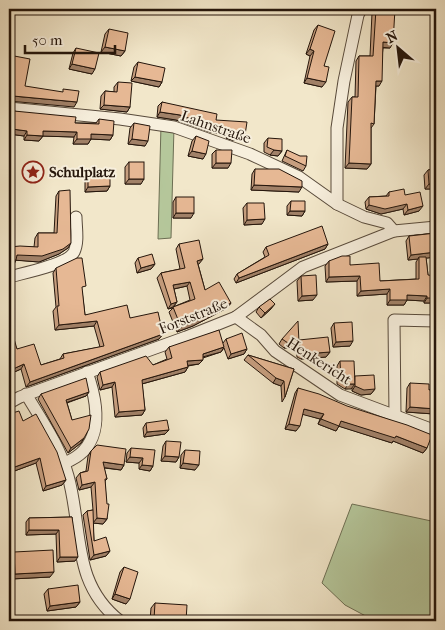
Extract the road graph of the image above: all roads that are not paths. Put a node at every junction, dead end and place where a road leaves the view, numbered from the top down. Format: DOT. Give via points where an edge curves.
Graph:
graph roads {
  1 [pos="361,9"];
  2 [pos="9,108"];
  3 [pos="337,204"];
  4 [pos="76,217"];
  5 [pos="436,227"];
  6 [pos="394,231"];
  7 [pos="9,277"];
  8 [pos="236,317"];
  9 [pos="436,321"];
  10 [pos="87,372"];
  11 [pos="26,394"];
  12 [pos="9,403"];
  13 [pos="395,416"];
  14 [pos="436,431"];
  15 [pos="64,463"];
  16 [pos="120,621"];
  1 -- 3 [label="street" via="337,128"];
  2 -- 3 [label="street, Lahnstraße" via="174,127 258,158 299,178"];
  3 -- 6 [label="street, Lahnstraße" via="364,217 387,223"];
  4 -- 7 [label="street" via="76,247 71,256 59,263"];
  5 -- 6 [label="street, Forststraße"];
  6 -- 8 [label="street, Forststraße" via="303,267"];
  8 -- 10 [label="street, Forststraße"];
  8 -- 13 [label="street, Henkericht" via="261,335 275,351 340,395"];
  9 -- 13 [label="street" via="394,320"];
  10 -- 11 [label="street, Forststraße"];
  10 -- 15 [label="street" via="94,400 94,435 84,450"];
  11 -- 12 [label="street, Forststraße"];
  11 -- 15 [label="street"];
  13 -- 14 [label="street, Henkericht"];
  15 -- 16 [label="street" via="86,575 101,603"];
}
